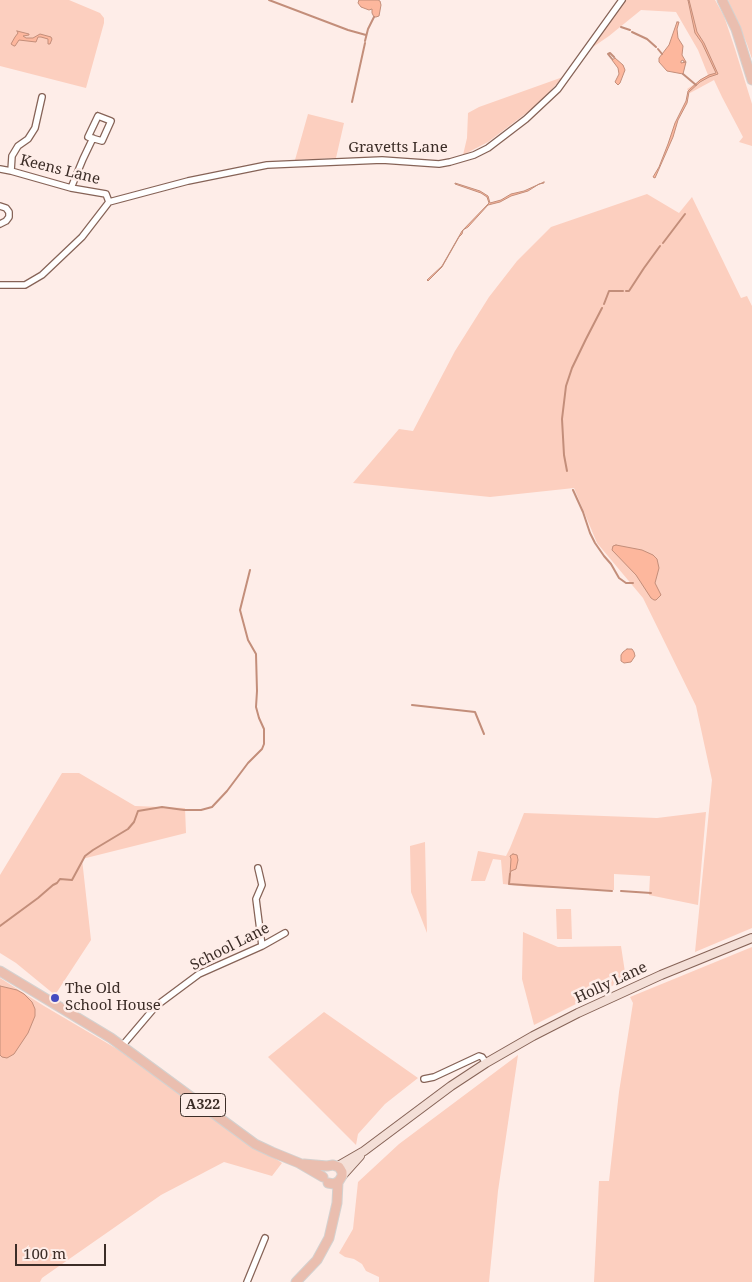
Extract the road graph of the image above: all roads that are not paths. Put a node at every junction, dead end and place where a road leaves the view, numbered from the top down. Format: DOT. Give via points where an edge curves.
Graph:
graph roads {
  1 [pos="622,0"];
  2 [pos="722,0"];
  3 [pos="752,80"];
  4 [pos="42,97"];
  5 [pos="93,138"];
  6 [pos="0,169"];
  7 [pos="11,171"];
  8 [pos="72,188"];
  9 [pos="109,202"];
  10 [pos="0,206"];
  11 [pos="0,224"];
  12 [pos="0,285"];
  13 [pos="258,868"];
  14 [pos="284,933"];
  15 [pos="752,938"];
  16 [pos="262,946"];
  17 [pos="0,971"];
  18 [pos="122,1046"];
  19 [pos="486,1063"];
  20 [pos="424,1079"];
  21 [pos="364,1151"];
  22 [pos="299,1164"];
  23 [pos="327,1166"];
  24 [pos="338,1166"];
  25 [pos="340,1179"];
  26 [pos="326,1180"];
  27 [pos="336,1210"];
  28 [pos="265,1238"];
  29 [pos="246,1282"];
  30 [pos="296,1282"];
  1 -- 9 [label="street, Gravetts Lane" via="549,98 526,119 474,156 439,164 382,160 267,165"];
  2 -- 3 [label="main road" via="740,39"];
  4 -- 7 [label="street" via="35,128 12,156"];
  5 -- 5 [label="street" via="88,137 98,116 110,121 102,142"];
  5 -- 8 [label="street"];
  6 -- 7 [label="street, Keens Lane"];
  7 -- 8 [label="street, Keens Lane"];
  8 -- 9 [label="street, Keens Lane" via="106,194"];
  9 -- 12 [label="street" via="82,236 42,275 25,285"];
  10 -- 11 [label="street" via="9,212 9,217"];
  13 -- 16 [label="street" via="262,885 256,899"];
  14 -- 16 [label="street, School Lane"];
  15 -- 19 [label="street, Holly Lane" via="614,996"];
  16 -- 18 [label="street, School Lane" via="198,974 156,1006"];
  17 -- 18 [label="main road, A322"];
  18 -- 22 [label="main road, A322" via="255,1144"];
  19 -- 20 [label="street" via="479,1056"];
  19 -- 21 [label="street, Holly Lane"];
  21 -- 24 [label="street, Holly Lane"];
  21 -- 25 [label="street, Holly Lane"];
  22 -- 23 [label="main road, A322"];
  22 -- 26 [label="main road, A322"];
  23 -- 24 [label="main road"];
  23 -- 26 [label="main road" via="323,1172"];
  24 -- 25 [label="main road"];
  25 -- 26 [label="main road" via="334,1184"];
  25 -- 27 [label="main road"];
  26 -- 27 [label="main road"];
  27 -- 30 [label="main road" via="325,1248"];
  28 -- 29 [label="street"];
}
